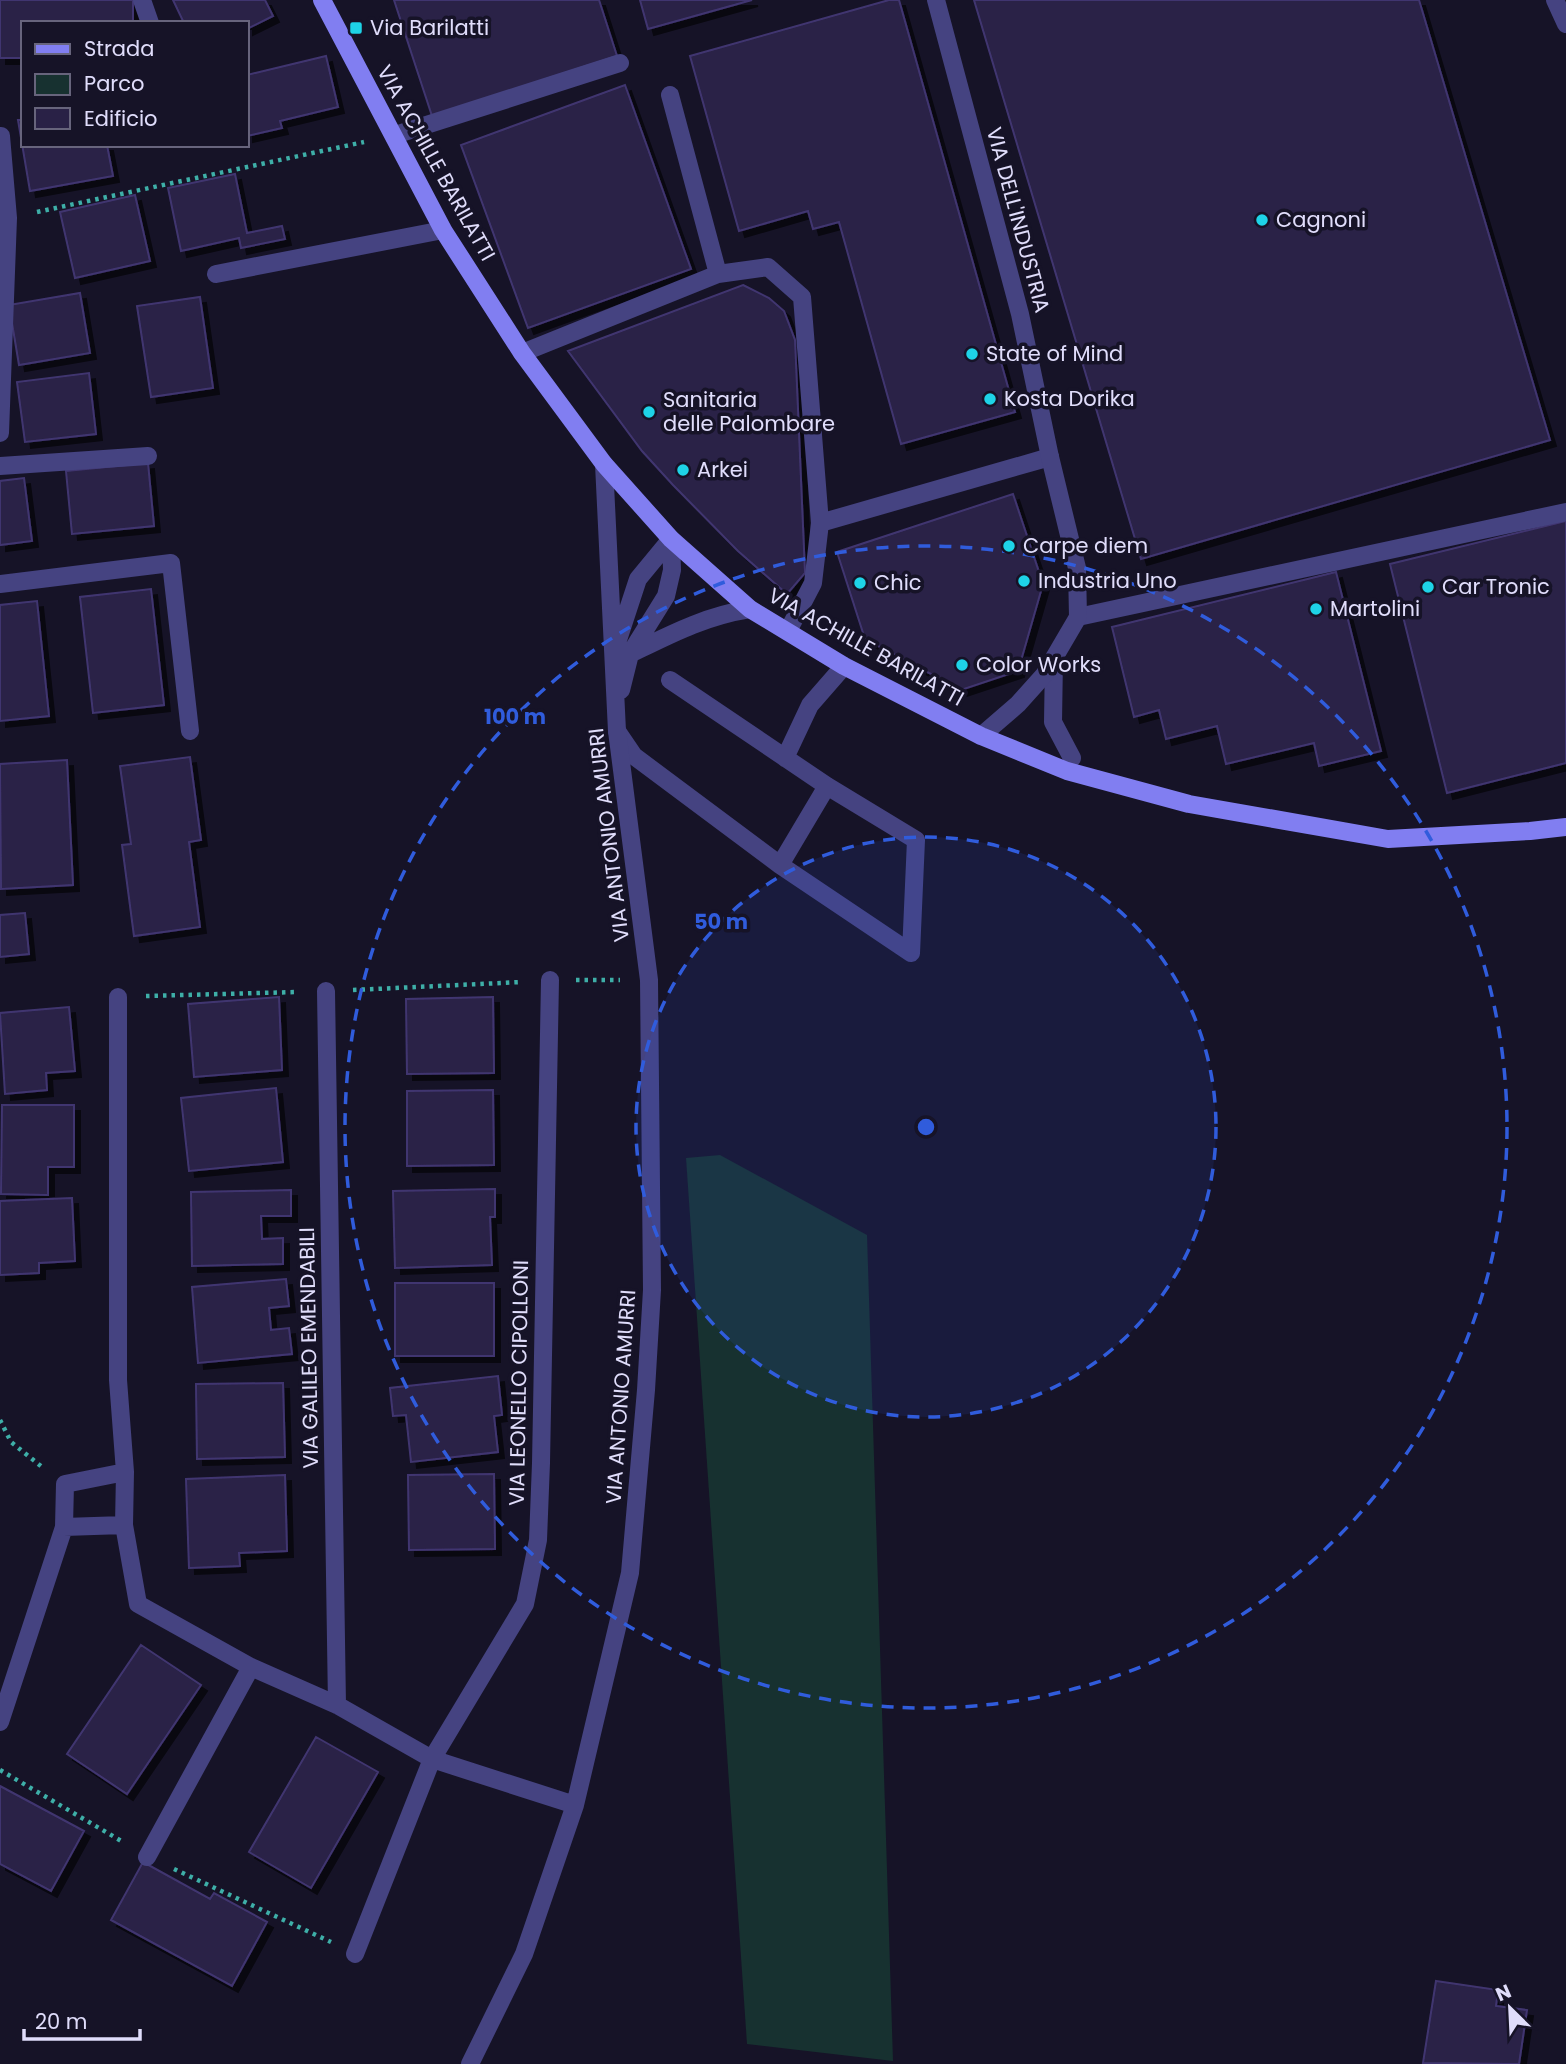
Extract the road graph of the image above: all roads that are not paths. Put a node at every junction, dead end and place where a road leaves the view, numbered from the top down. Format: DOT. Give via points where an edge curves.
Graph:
graph roads {
  1 [pos="142,0"];
  2 [pos="322,0"];
  3 [pos="936,0"];
  4 [pos="1555,0"];
  5 [pos="149,21"];
  6 [pos="1566,24"];
  7 [pos="620,63"];
  8 [pos="670,96"];
  9 [pos="395,135"];
  10 [pos="1,136"];
  11 [pos="443,230"];
  12 [pos="216,274"];
  13 [pos="718,274"];
  14 [pos="522,354"];
  15 [pos="0,433"];
  16 [pos="148,456"];
  17 [pos="1050,457"];
  18 [pos="604,464"];
  19 [pos="0,466"];
  20 [pos="1566,512"];
  21 [pos="820,523"];
  22 [pos="671,539"];
  23 [pos="0,584"];
  24 [pos="750,609"];
  25 [pos="1079,617"];
  26 [pos="788,631"];
  27 [pos="621,654"];
  28 [pos="1054,659"];
  29 [pos="844,666"];
  30 [pos="670,680"];
  31 [pos="190,731"];
  32 [pos="617,731"];
  33 [pos="981,736"];
  34 [pos="786,758"];
  35 [pos="1072,758"];
  36 [pos="827,786"];
  37 [pos="1566,827"];
  38 [pos="779,865"];
  39 [pos="550,980"];
  40 [pos="326,991"];
  41 [pos="118,997"];
  42 [pos="125,1472"];
  43 [pos="124,1525"];
  44 [pos="64,1527"];
  45 [pos="251,1667"];
  46 [pos="337,1705"];
  47 [pos="0,1722"];
  48 [pos="432,1759"];
  49 [pos="575,1805"];
  50 [pos="147,1857"];
  51 [pos="355,1954"];
  52 [pos="470,2064"];
  1 -- 5 [label="street"];
  2 -- 9 [label="street, VIA ACHILLE BARILATTI"];
  3 -- 17 [label="street, VIA DELL'INDUSTRIA" via="1020,314"];
  4 -- 6 [label="street"];
  7 -- 9 [label="street"];
  8 -- 13 [label="street"];
  9 -- 11 [label="street, VIA ACHILLE BARILATTI"];
  10 -- 15 [label="street" via="8,218"];
  11 -- 12 [label="street"];
  11 -- 14 [label="street, VIA ACHILLE BARILATTI"];
  13 -- 14 [label="street"];
  13 -- 21 [label="street" via="768,267 802,297"];
  14 -- 18 [label="street, VIA ACHILLE BARILATTI"];
  16 -- 19 [label="street"];
  17 -- 21 [label="street"];
  17 -- 25 [label="street, VIA DELL'INDUSTRIA" via="1077,568"];
  18 -- 22 [label="street, VIA ACHILLE BARILATTI"];
  18 -- 27 [label="street, VIA ANTONIO AMURRI"];
  20 -- 25 [label="street"];
  21 -- 26 [label="street" via="813,583"];
  22 -- 24 [label="street, VIA ACHILLE BARILATTI"];
  22 -- 27 [label="street, VIA ANTONIO AMURRI" via="638,579"];
  22 -- 27 [label="street" via="672,570 666,596"];
  23 -- 31 [label="street" via="171,564"];
  24 -- 26 [label="street, VIA ACHILLE BARILATTI"];
  24 -- 27 [label="street" via="693,623"];
  25 -- 28 [label="street"];
  26 -- 29 [label="street, VIA ACHILLE BARILATTI"];
  27 -- 32 [label="street, VIA ANTONIO AMURRI"];
  28 -- 33 [label="street" via="1018,704"];
  28 -- 35 [label="street" via="1053,722"];
  29 -- 33 [label="street, VIA ACHILLE BARILATTI"];
  29 -- 34 [label="street" via="810,705"];
  30 -- 34 [label="street"];
  32 -- 38 [label="street" via="634,756"];
  32 -- 49 [label="street, VIA ANTONIO AMURRI" via="649,980 652,1290 631,1560"];
  33 -- 37 [label="street, VIA ACHILLE BARILATTI" via="1067,771 1189,804 1388,839"];
  34 -- 36 [label="street"];
  36 -- 38 [label="street"];
  36 -- 38 [label="street" via="916,840 911,953"];
  39 -- 48 [label="street, VIA LEONELLO CIPOLLONI" via="538,1540 525,1604"];
  40 -- 46 [label="street, VIA GALILEO EMENDABILI"];
  41 -- 42 [label="street" via="118,1380"];
  42 -- 43 [label="street"];
  42 -- 44 [label="street" via="65,1485"];
  43 -- 44 [label="street"];
  43 -- 45 [label="street" via="138,1604"];
  44 -- 47 [label="street"];
  45 -- 46 [label="street"];
  45 -- 50 [label="street"];
  46 -- 48 [label="street"];
  48 -- 49 [label="street"];
  48 -- 51 [label="street, VIA LEONELLO CIPOLLONI"];
  49 -- 52 [label="street, VIA ANTONIO AMURRI" via="524,1954"];
}
